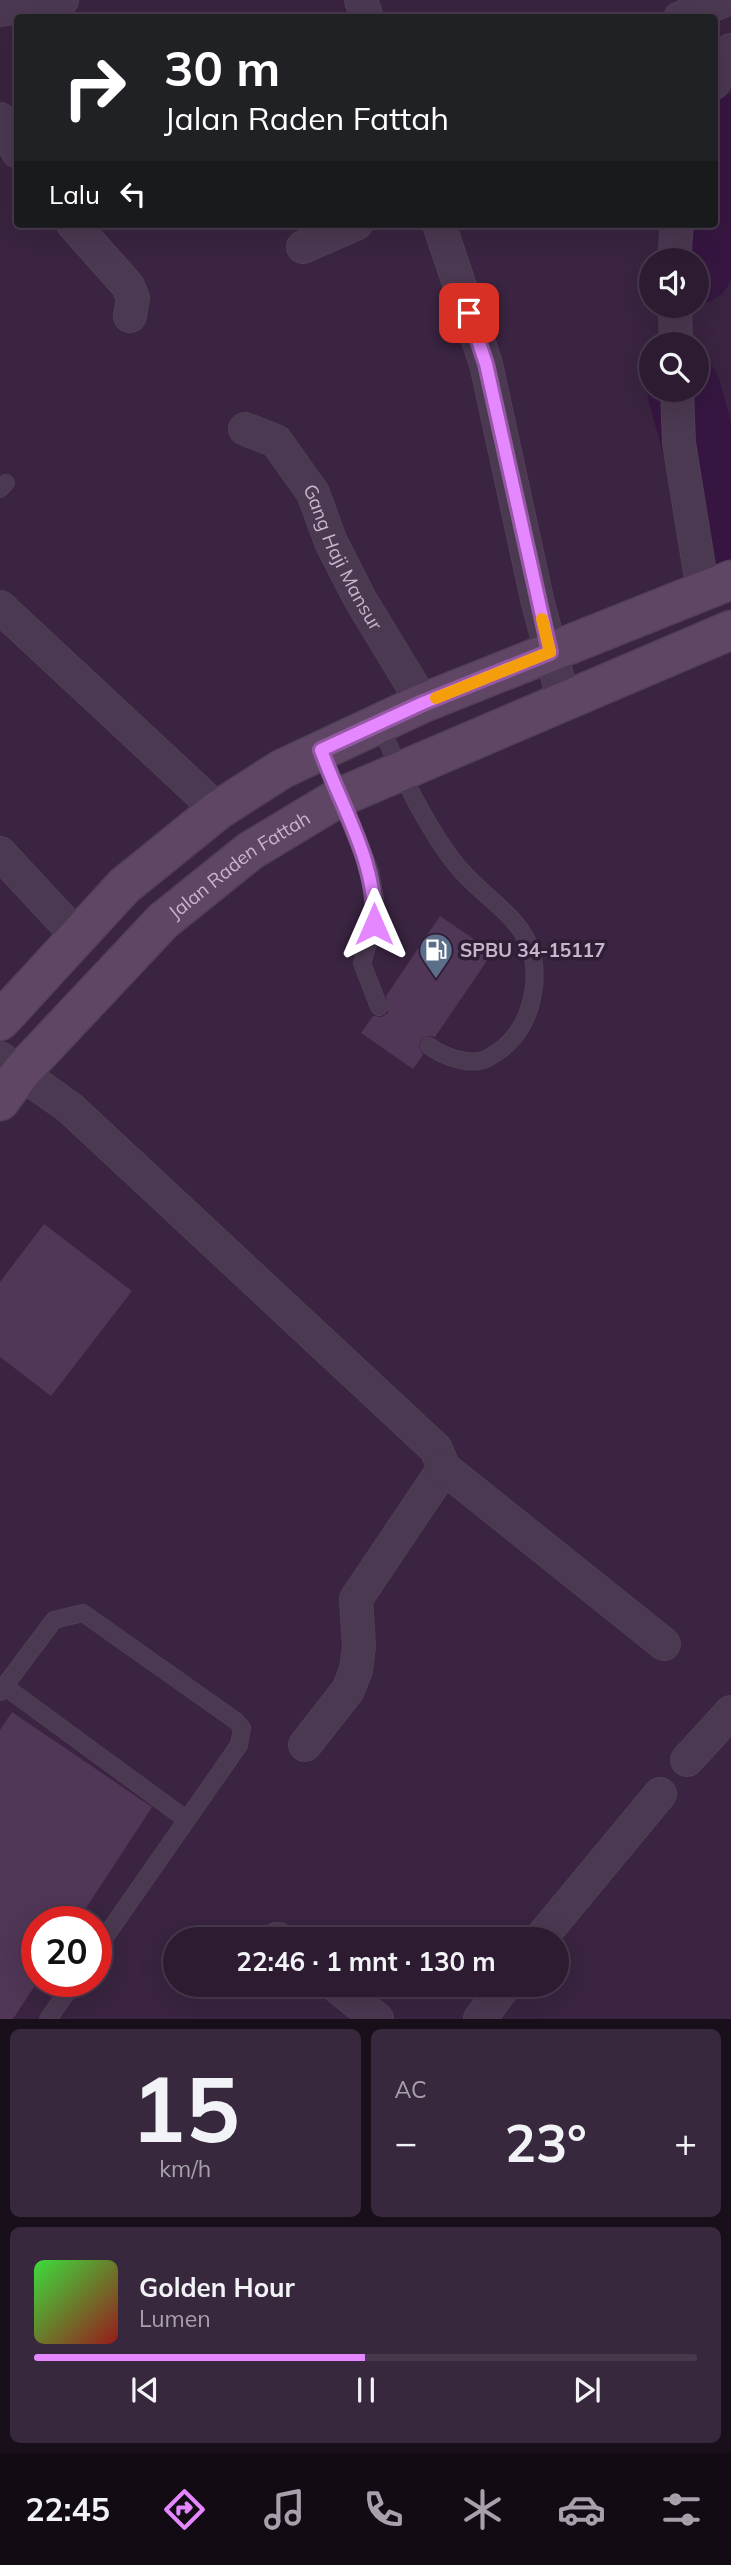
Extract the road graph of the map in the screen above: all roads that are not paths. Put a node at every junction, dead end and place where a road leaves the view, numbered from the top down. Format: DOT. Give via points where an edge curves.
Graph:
graph roads {
  1 [pos="62,0"];
  2 [pos="725,0"];
  3 [pos="0,10"];
  4 [pos="690,14"];
  5 [pos="731,50"];
  6 [pos="718,75"];
  7 [pos="0,119"];
  8 [pos="14,145"];
  9 [pos="77,228"];
  10 [pos="347,228"];
  11 [pos="440,228"];
  12 [pos="677,228"];
  13 [pos="303,247"];
  14 [pos="675,248"];
  15 [pos="130,316"];
  16 [pos="677,402"];
  17 [pos="245,429"];
  18 [pos="717,585"];
  19 [pos="0,607"];
  20 [pos="729,638"];
  21 [pos="550,652"];
  22 [pos="564,699"];
  23 [pos="423,703"];
  24 [pos="379,723"];
  25 [pos="321,750"];
  26 [pos="400,772"];
  27 [pos="338,798"];
  28 [pos="218,810"];
  29 [pos="0,853"];
  30 [pos="77,936"];
  31 [pos="379,1007"];
  32 [pos="0,1021"];
  33 [pos="429,1046"];
  34 [pos="7,1077"];
  35 [pos="444,1468"];
  36 [pos="664,1644"];
  37 [pos="2,1689"];
  38 [pos="731,1712"];
  39 [pos="305,1745"];
  40 [pos="687,1760"];
  41 [pos="660,1794"];
  42 [pos="187,1820"];
  43 [pos="550,1927"];
  44 [pos="112,1928"];
  45 [pos="64,1997"];
  46 [pos="350,1997"];
  47 [pos="496,1997"];
  48 [pos="48,2019"];
  49 [pos="377,2019"];
  50 [pos="480,2019"];
  1 -- 3 [label="street"];
  2 -- 4 [label="street"];
  5 -- 6 [label="street"];
  7 -- 8 [label="street"];
  9 -- 15 [label="street" via="128,285 133,298"];
  10 -- 13 [label="street"];
  11 -- 21 [label="street" via="486,364"];
  12 -- 14 [label="street"];
  16 -- 18 [label="street" via="678,443"];
  17 -- 23 [label="street, Gang Haji Mansur" via="276,441 313,493 355,588"];
  18 -- 21 [label="main road"];
  19 -- 28 [label="street"];
  20 -- 22 [label="main road, Jalan Raden Fattah"];
  21 -- 22 [label="street"];
  21 -- 23 [label="main road"];
  22 -- 26 [label="main road, Jalan Raden Fattah"];
  23 -- 24 [label="main road"];
  24 -- 25 [label="main road"];
  24 -- 26 [label="lane"];
  25 -- 27 [label="lane"];
  25 -- 28 [label="main road"];
  26 -- 27 [label="main road, Jalan Raden Fattah"];
  26 -- 33 [label="lane" via="421,816 456,866 530,940 536,984 526,1022 500,1051 480,1062 441,1055"];
  27 -- 31 [label="lane" via="370,871 374,924 362,963"];
  27 -- 34 [label="main road, Jalan Raden Fattah" via="250,851 163,922"];
  28 -- 30 [label="main road" via="124,886"];
  29 -- 30 [label="street"];
  30 -- 32 [label="main road"];
  34 -- 35 [label="street" via="70,1108 436,1449"];
  35 -- 36 [label="street"];
  35 -- 39 [label="street" via="356,1598 356,1670 348,1690"];
  37 -- 42 [label="lane"];
  37 -- 42 [label="lane" via="54,1620 83,1613 236,1721 242,1728 239,1745"];
  38 -- 40 [label="street"];
  41 -- 43 [label="street"];
  42 -- 44 [label="lane"];
  45 -- 48 [label="lane"];
  46 -- 49 [label="street"];
  47 -- 50 [label="street"];
}
